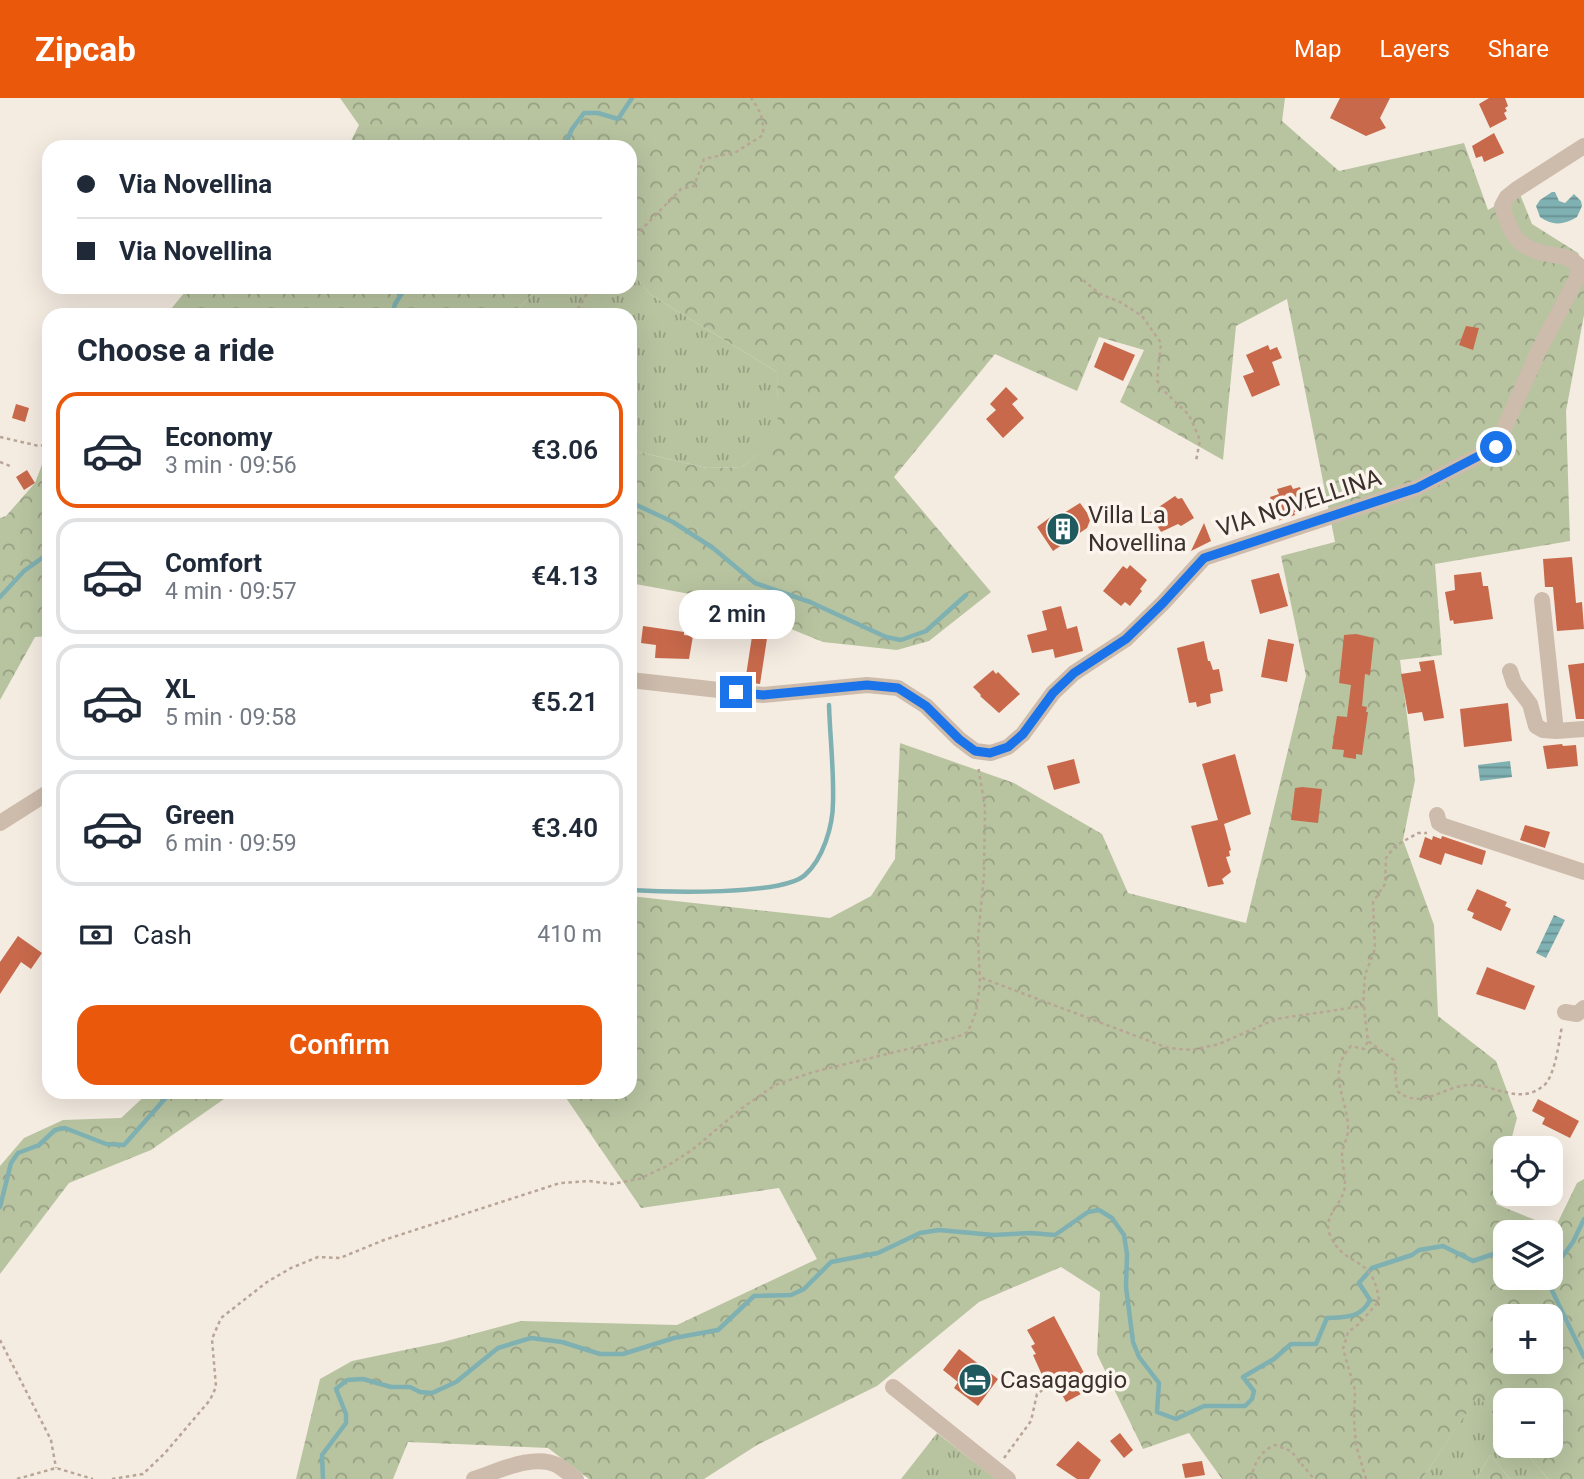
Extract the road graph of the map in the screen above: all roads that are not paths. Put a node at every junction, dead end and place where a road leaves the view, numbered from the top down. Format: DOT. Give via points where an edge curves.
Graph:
graph roads {
  1 [pos="1584,146"];
  2 [pos="1542,600"];
  3 [pos="1510,671"];
  4 [pos="637,681"];
  5 [pos="1584,729"];
  6 [pos="1556,731"];
  7 [pos="42,797"];
  8 [pos="1437,815"];
  9 [pos="0,824"];
  10 [pos="1584,872"];
  11 [pos="893,1387"];
  12 [pos="1002,1474"];
  13 [pos="474,1479"];
  14 [pos="576,1479"];
  1 -- 4 [label="street, VIA NOVELLINA" via="1517,189 1502,206 1511,234 1522,246 1572,258 1578,276 1496,447 1417,488 1204,558 1126,639 1074,673 1053,693 1008,747 990,753 975,751 926,706 898,688 867,685 763,695"];
  2 -- 6 [label="street"];
  3 -- 6 [label="street" via="1530,704 1536,726"];
  5 -- 6 [label="street"];
  7 -- 9 [label="street"];
  8 -- 10 [label="street" via="1444,826"];
  11 -- 12 [label="street"];
  13 -- 14 [label="street" via="530,1462 556,1464"];
}
